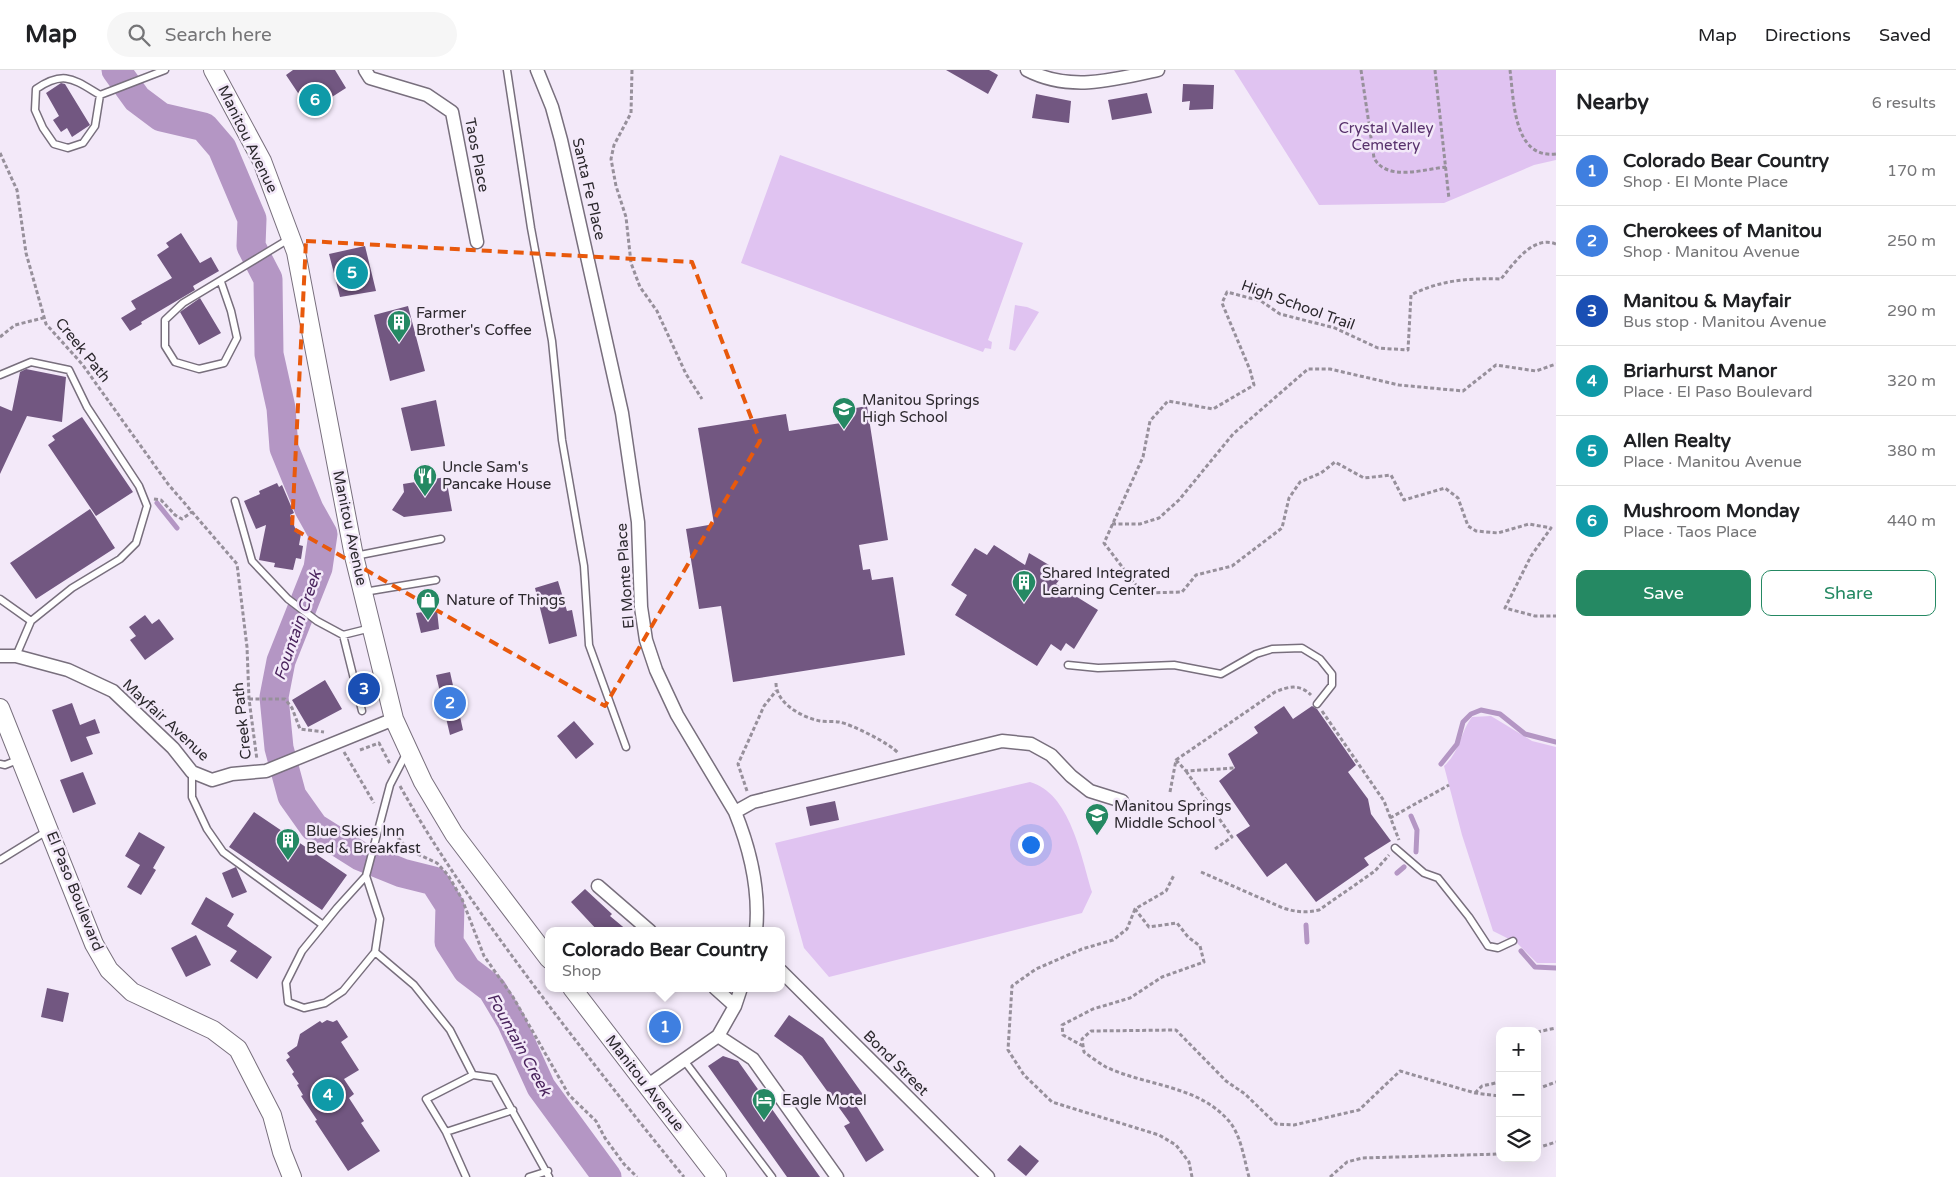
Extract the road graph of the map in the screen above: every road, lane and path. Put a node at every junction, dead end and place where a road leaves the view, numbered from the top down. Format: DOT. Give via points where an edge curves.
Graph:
graph roads {
  1 [pos="165,70"];
  2 [pos="213,70"];
  3 [pos="365,70"];
  4 [pos="508,70"];
  5 [pos="537,70"];
  6 [pos="632,70"];
  7 [pos="1027,70"];
  8 [pos="1158,70"];
  9 [pos="1361,70"];
  10 [pos="1434,70"];
  11 [pos="1510,70"];
  12 [pos="1054,75"];
  13 [pos="100,95"];
  14 [pos="0,153"];
  15 [pos="1556,154"];
  16 [pos="1446,167"];
  17 [pos="1449,199"];
  18 [pos="291,238"];
  19 [pos="477,242"];
  20 [pos="1556,244"];
  21 [pos="221,282"];
  22 [pos="44,318"];
  23 [pos="602,318"];
  24 [pos="0,337"];
  25 [pos="1556,364"];
  26 [pos="0,374"];
  27 [pos="702,399"];
  28 [pos="144,498"];
  29 [pos="235,501"];
  30 [pos="192,512"];
  31 [pos="1112,524"];
  32 [pos="441,539"];
  33 [pos="354,556"];
  34 [pos="436,580"];
  35 [pos="363,592"];
  36 [pos="0,598"];
  37 [pos="1556,616"];
  38 [pos="31,621"];
  39 [pos="372,628"];
  40 [pos="342,635"];
  41 [pos="0,656"];
  42 [pos="16,656"];
  43 [pos="1068,665"];
  44 [pos="776,683"];
  45 [pos="776,692"];
  46 [pos="249,700"];
  47 [pos="1317,704"];
  48 [pos="0,708"];
  49 [pos="362,712"];
  50 [pos="394,719"];
  51 [pos="338,741"];
  52 [pos="626,747"];
  53 [pos="408,751"];
  54 [pos="342,755"];
  55 [pos="21,759"];
  56 [pos="1176,760"];
  57 [pos="0,764"];
  58 [pos="907,765"];
  59 [pos="262,767"];
  60 [pos="1235,768"];
  61 [pos="1186,771"];
  62 [pos="192,772"];
  63 [pos="395,775"];
  64 [pos="1449,785"];
  65 [pos="744,786"];
  66 [pos="1170,792"];
  67 [pos="1122,801"];
  68 [pos="735,812"];
  69 [pos="383,817"];
  70 [pos="1390,818"];
  71 [pos="50,830"];
  72 [pos="1395,848"];
  73 [pos="1215,849"];
  74 [pos="0,860"];
  75 [pos="1201,872"];
  76 [pos="1174,875"];
  77 [pos="366,876"];
  78 [pos="598,886"];
  79 [pos="1134,909"];
  80 [pos="323,925"];
  81 [pos="645,927"];
  82 [pos="756,927"];
  83 [pos="1512,941"];
  84 [pos="375,952"];
  85 [pos="545,953"];
  86 [pos="785,975"];
  87 [pos="575,992"];
  88 [pos="719,992"];
  89 [pos="740,992"];
  90 [pos="735,1006"];
  91 [pos="1556,1028"];
  92 [pos="1541,1031"];
  93 [pos="718,1036"];
  94 [pos="1083,1046"];
  95 [pos="683,1059"];
  96 [pos="473,1075"];
  97 [pos="1556,1082"];
  98 [pos="1496,1083"];
  99 [pos="647,1086"];
  100 [pos="1541,1088"];
  101 [pos="1475,1093"];
  102 [pos="1496,1096"];
  103 [pos="513,1110"];
  104 [pos="446,1132"];
  105 [pos="1556,1142"];
  106 [pos="1541,1147"];
  107 [pos="1496,1154"];
  108 [pos="549,1174"];
  109 [pos="292,1177"];
  110 [pos="466,1177"];
  111 [pos="529,1177"];
  112 [pos="637,1177"];
  113 [pos="684,1177"];
  114 [pos="717,1177"];
  115 [pos="772,1177"];
  116 [pos="837,1177"];
  117 [pos="988,1177"];
  118 [pos="1192,1177"];
  119 [pos="1249,1177"];
  120 [pos="1330,1177"];
  1 -- 13 [label="lane"];
  2 -- 18 [label="main road, Manitou Avenue" via="262,161"];
  3 -- 19 [label="street, Taos Place" via="370,78 427,95 452,112"];
  4 -- 52 [label="lane" via="530,228 552,341 562,440 584,566 589,645"];
  5 -- 23 [label="street, Santa Fe Place" via="562,140"];
  6 -- 27 [label="path" via="631,113 614,145 611,159 626,217 631,263 640,287 658,311 686,374"];
  7 -- 12 [label="street"];
  8 -- 12 [label="street" via="1084,83"];
  9 -- 16 [label="path" via="1374,158 1378,164 1393,173"];
  10 -- 16 [label="path"];
  11 -- 15 [label="path" via="1516,116 1525,142 1539,154"];
  13 -- 13 [label="lane" via="70,78 51,77 36,89 35,110 54,144 68,148 84,144 95,126"];
  14 -- 22 [label="path, Creek Path" via="17,190 26,253"];
  16 -- 17 [label="path"];
  18 -- 21 [label="lane"];
  18 -- 33 [label="main road, Manitou Avenue" via="300,267"];
  20 -- 31 [label="path, High School Trail" via="1549,241 1536,243 1501,279 1467,278 1429,286 1411,295 1408,350 1378,348 1335,328 1280,314 1262,301 1227,292 1222,304 1254,385 1213,409 1168,401 1150,421 1143,457"];
  21 -- 21 [label="lane" via="182,303 165,320 165,346 175,362 199,369 224,363 237,338 232,310"];
  22 -- 24 [label="path" via="15,325"];
  22 -- 30 [label="path, Creek Path"];
  23 -- 68 [label="street, El Monte Place" via="622,413 638,522 646,640 677,715"];
  25 -- 31 [label="path" via="1536,371 1496,365 1463,391 1399,384 1330,368 1308,369 1233,434 1179,500 1159,518 1140,524"];
  26 -- 28 [label="lane" via="31,362 70,370 87,407"];
  28 -- 30 [label="path" via="161,500 182,519"];
  28 -- 38 [label="lane" via="147,506 136,543 120,559 72,588"];
  29 -- 40 [label="lane" via="252,561 288,598 317,621"];
  30 -- 46 [label="path, Creek Path" via="237,564 248,647"];
  31 -- 37 [label="path, High School Trail" via="1104,542 1142,593 1182,592 1196,575 1232,566 1282,528 1290,498 1300,482 1321,473 1335,462 1364,478 1391,475 1404,500 1445,488 1458,498 1468,526 1476,531 1498,533 1529,524 1550,528 1531,556 1505,608 1535,616"];
  32 -- 33 [label="lane"];
  33 -- 35 [label="main road, Manitou Avenue"];
  34 -- 35 [label="lane"];
  35 -- 39 [label="main road, Manitou Avenue"];
  36 -- 38 [label="lane"];
  38 -- 42 [label="lane"];
  39 -- 40 [label="lane"];
  39 -- 50 [label="main road, Manitou Avenue"];
  40 -- 49 [label="lane"];
  41 -- 42 [label="street, Mayfair Avenue"];
  42 -- 62 [label="street, Mayfair Avenue" via="68,670 113,691 174,748"];
  43 -- 47 [label="lane" via="1098,668 1174,665 1221,674 1256,654 1272,649 1302,648 1320,659 1332,674 1332,685"];
  44 -- 45 [label="path"];
  45 -- 58 [label="path" via="781,701 806,716 820,721 841,722 892,745"];
  45 -- 65 [label="path" via="764,706 740,758"];
  46 -- 51 [label="path" via="284,699 292,708 300,729 333,733"];
  46 -- 59 [label="path, Creek Path"];
  47 -- 56 [label="path" via="1309,693 1297,686 1287,687"];
  47 -- 70 [label="path" via="1384,801"];
  48 -- 55 [label="main road, El Paso Boulevard"];
  50 -- 51 [label="street, Mayfair Avenue"];
  50 -- 53 [label="main road, Manitou Avenue"];
  51 -- 59 [label="street, Mayfair Avenue"];
  51 -- 69 [label="path"];
  53 -- 63 [label="lane"];
  53 -- 85 [label="main road, Manitou Avenue" via="454,834"];
  54 -- 63 [label="path" via="379,744"];
  55 -- 57 [label="lane"];
  55 -- 71 [label="main road, El Paso Boulevard"];
  56 -- 61 [label="path"];
  56 -- 66 [label="path"];
  58 -- 67 [label="street" via="1002,741 1031,744 1051,756 1090,790"];
  58 -- 68 [label="street" via="753,802"];
  59 -- 62 [label="street, Mayfair Avenue" via="212,780"];
  60 -- 61 [label="path"];
  61 -- 73 [label="path" via="1232,837"];
  62 -- 80 [label="lane" via="192,797 207,829 223,852"];
  63 -- 69 [label="lane"];
  63 -- 113 [label="path" via="421,823 494,933"];
  64 -- 70 [label="path"];
  68 -- 82 [label="street, El Monte Place" via="752,870"];
  69 -- 77 [label="lane"];
  69 -- 112 [label="path" via="409,850 437,863 448,875 462,899 484,956 513,997 568,1095 596,1121 619,1158"];
  70 -- 72 [label="path" via="1399,841"];
  71 -- 74 [label="lane"];
  71 -- 109 [label="main road, El Paso Boulevard" via="94,944 109,970 132,992 213,1030 238,1049 272,1115"];
  72 -- 75 [label="path" via="1375,871 1319,910 1308,912 1283,908"];
  72 -- 83 [label="lane" via="1424,873 1438,878 1488,946 1498,948"];
  76 -- 79 [label="path" via="1166,891"];
  77 -- 80 [label="lane"];
  77 -- 84 [label="lane" via="380,919"];
  78 -- 81 [label="street"];
  79 -- 94 [label="path" via="1148,927 1177,923 1200,946 1204,962 1162,977 1130,998 1093,1009 1062,1025 1063,1035"];
  79 -- 118 [label="path" via="1127,929 1113,940 1036,969 1012,986 1008,1050 1024,1075 1052,1102 1159,1135 1176,1145 1189,1162"];
  80 -- 84 [label="lane" via="302,951 286,983 288,1002 304,1008 326,1003 343,991"];
  84 -- 96 [label="lane" via="414,985 450,1030"];
  86 -- 117 [label="street, Bond Street"];
  87 -- 99 [label="main road, Manitou Avenue"];
  88 -- 90 [label="street"];
  89 -- 90 [label="street"];
  90 -- 93 [label="street"];
  91 -- 92 [label="path"];
  93 -- 95 [label="street"];
  93 -- 116 [label="street" via="753,1059"];
  94 -- 101 [label="path" via="1082,1039 1091,1031 1176,1030 1226,1082 1245,1094 1276,1124 1294,1125 1359,1110 1400,1071"];
  94 -- 119 [label="path" via="1084,1052 1106,1067 1188,1094 1228,1120 1236,1132"];
  95 -- 99 [label="street"];
  95 -- 115 [label="lane"];
  96 -- 103 [label="lane" via="494,1078"];
  96 -- 104 [label="lane" via="426,1099"];
  97 -- 100 [label="path"];
  98 -- 101 [label="path" via="1482,1086"];
  99 -- 114 [label="main road, Manitou Avenue"];
  101 -- 102 [label="path"];
  103 -- 104 [label="lane"];
  103 -- 108 [label="lane"];
  104 -- 110 [label="lane"];
  105 -- 106 [label="path"];
  107 -- 120 [label="path" via="1362,1158 1347,1162"];
  108 -- 111 [label="lane"];
}
